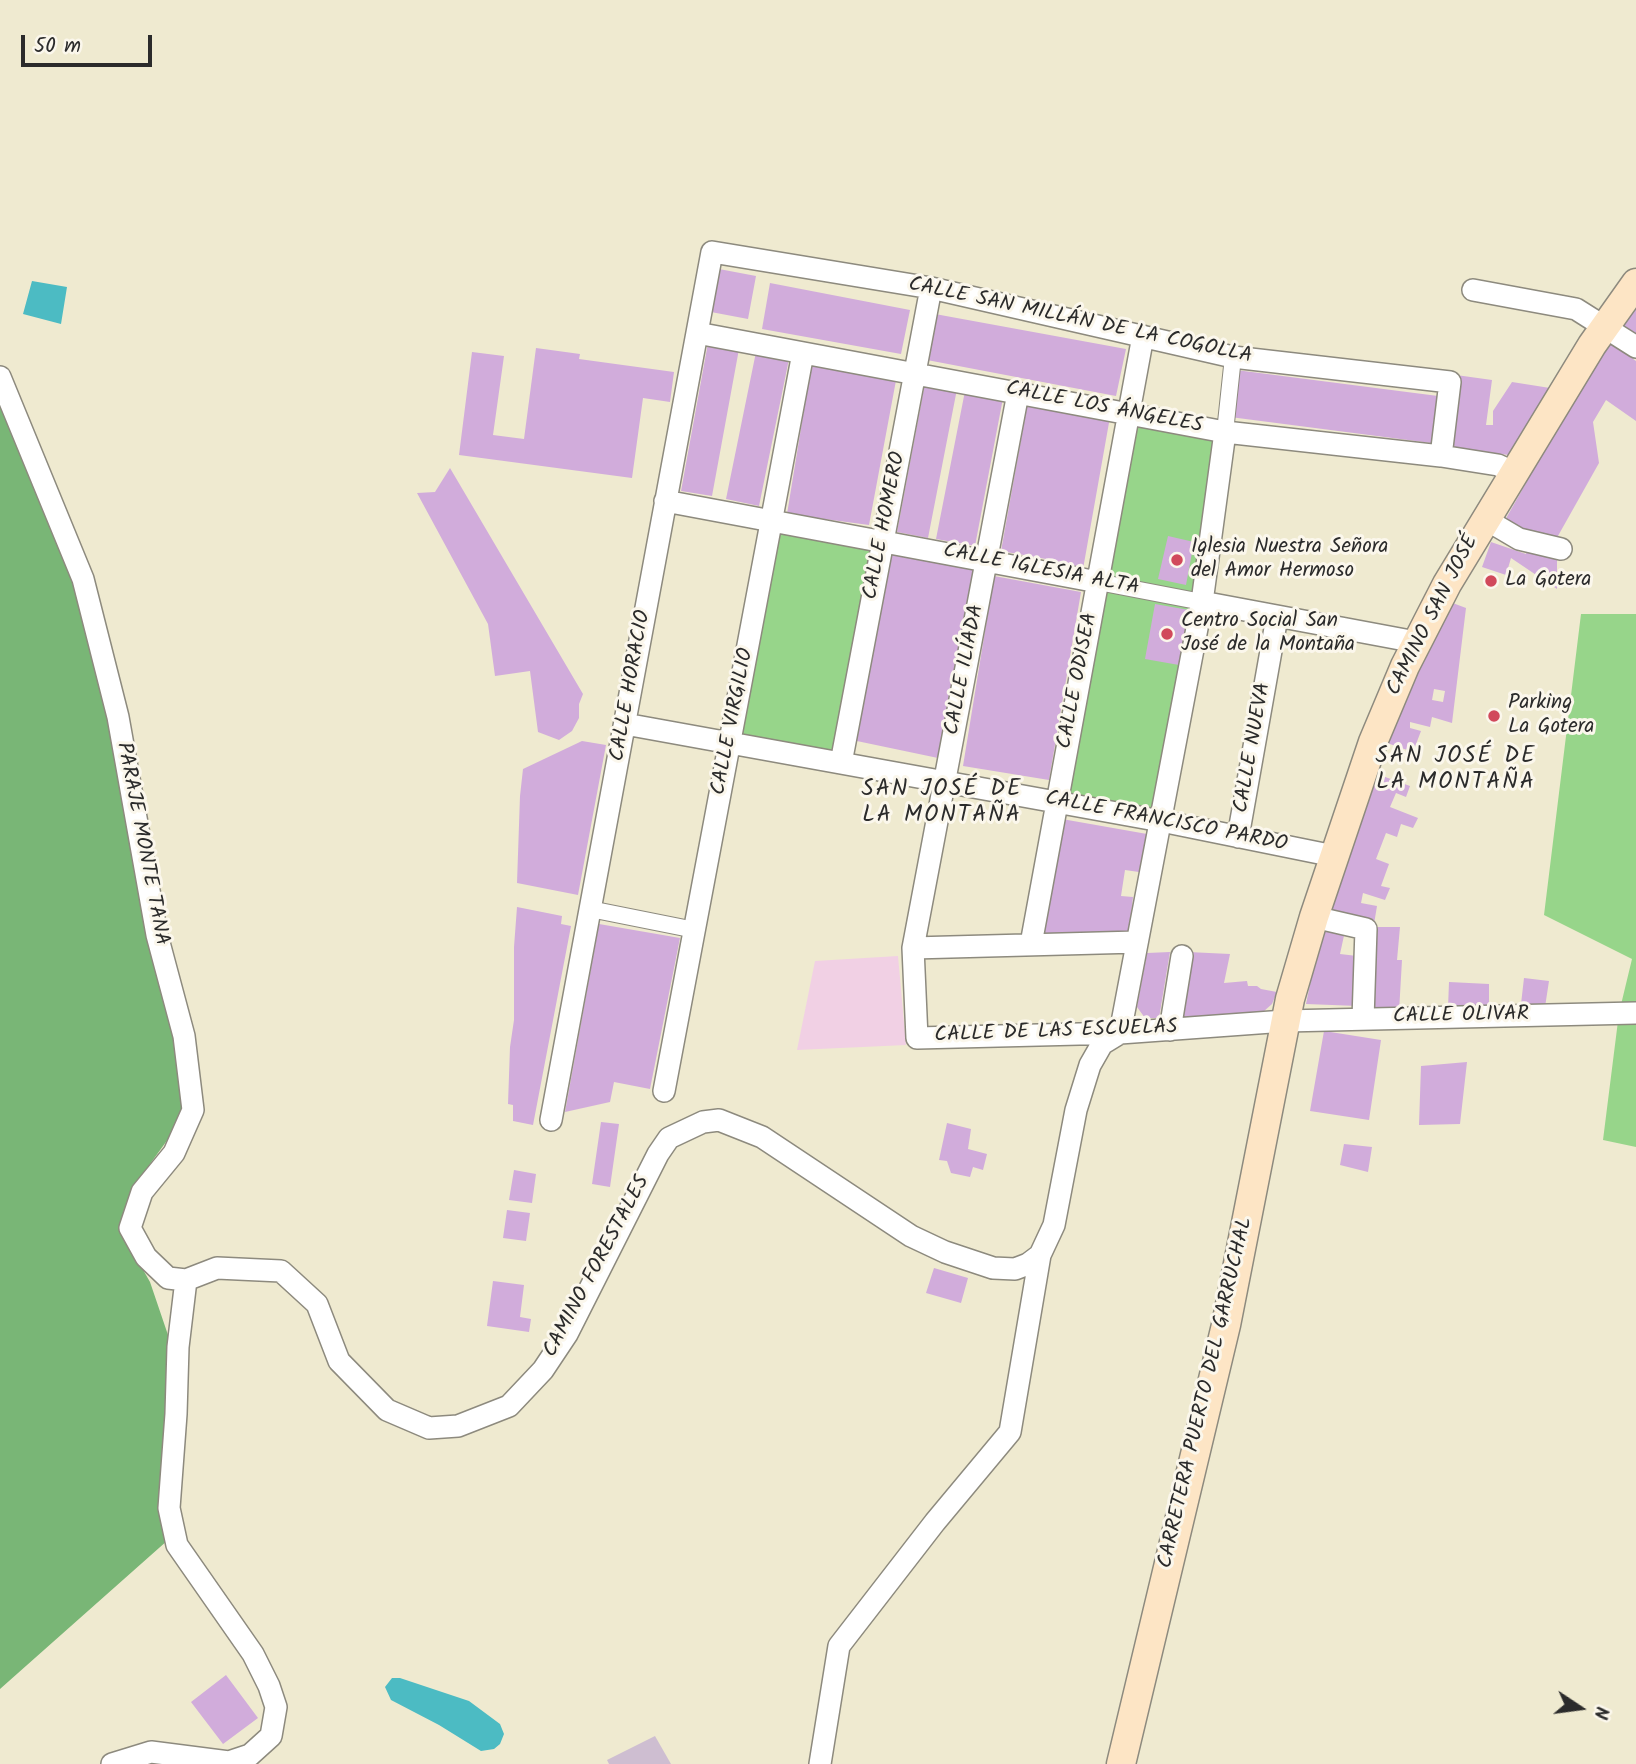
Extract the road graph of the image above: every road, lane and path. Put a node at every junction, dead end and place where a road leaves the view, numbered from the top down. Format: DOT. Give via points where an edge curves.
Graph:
graph roads {
  1 [pos="712,252"];
  2 [pos="1636,282"];
  3 [pos="931,288"];
  4 [pos="1473,290"];
  5 [pos="1605,326"];
  6 [pos="697,333"];
  7 [pos="1143,336"];
  8 [pos="1636,347"];
  9 [pos="803,352"];
  10 [pos="1233,358"];
  11 [pos="915,373"];
  12 [pos="0,377"];
  13 [pos="1018,393"];
  14 [pos="1129,413"];
  15 [pos="1225,432"];
  16 [pos="1441,456"];
  17 [pos="1513,472"];
  18 [pos="665,501"];
  19 [pos="1485,519"];
  20 [pos="772,521"];
  21 [pos="883,542"];
  22 [pos="1561,549"];
  23 [pos="986,561"];
  24 [pos="1098,582"];
  25 [pos="1202,602"];
  26 [pos="1277,617"];
  27 [pos="1416,642"];
  28 [pos="625,724"];
  29 [pos="730,743"];
  30 [pos="841,763"];
  31 [pos="944,782"];
  32 [pos="1056,802"];
  33 [pos="1161,821"];
  34 [pos="1238,837"];
  35 [pos="1334,856"];
  36 [pos="590,909"];
  37 [pos="1314,917"];
  38 [pos="695,930"];
  39 [pos="1137,942"];
  40 [pos="1031,944"];
  41 [pos="913,948"];
  42 [pos="1182,956"];
  43 [pos="1636,1013"];
  44 [pos="1363,1019"];
  45 [pos="1285,1021"];
  46 [pos="1170,1030"];
  47 [pos="1119,1032"];
  48 [pos="664,1091"];
  49 [pos="551,1120"];
  50 [pos="1040,1255"];
  51 [pos="186,1280"];
  52 [pos="112,1764"];
  53 [pos="820,1764"];
  54 [pos="1121,1764"];
  1 -- 3 [label="street, CALLE SAN MILLÁN DE LA COGOLLA"];
  1 -- 6 [label="street, CALLE HORACIO"];
  2 -- 5 [label="main road, CAMINO SAN JOSÉ"];
  3 -- 7 [label="street, CALLE SAN MILLÁN DE LA COGOLLA"];
  3 -- 11 [label="street, CALLE HOMERO"];
  4 -- 5 [label="street" via="1568,306"];
  5 -- 8 [label="street"];
  5 -- 17 [label="main road, CAMINO SAN JOSÉ"];
  6 -- 9 [label="street, CALLE LOS ÁNGELES"];
  6 -- 18 [label="street, CALLE HORACIO"];
  7 -- 10 [label="street, CALLE SAN MILLÁN DE LA COGOLLA"];
  7 -- 14 [label="street, CALLE ODISEA"];
  9 -- 11 [label="street, CALLE LOS ÁNGELES"];
  9 -- 20 [label="street, CALLE VIRGILIO"];
  10 -- 15 [label="street"];
  10 -- 16 [label="street, CALLE SAN MILLÁN DE LA COGOLLA" via="1450,382"];
  11 -- 13 [label="street, CALLE LOS ÁNGELES"];
  11 -- 21 [label="street, CALLE HOMERO"];
  12 -- 51 [label="street, PARAJE MONTE TANA" via="83,579 118,717 157,935 184,1036 193,1110 174,1153 142,1192 130,1228 146,1257 167,1278"];
  13 -- 14 [label="street, CALLE LOS ÁNGELES"];
  13 -- 23 [label="street, CALLE ILÍADA"];
  14 -- 15 [label="street, CALLE LOS ÁNGELES"];
  14 -- 24 [label="street, CALLE ODISEA"];
  15 -- 16 [label="street, CALLE LOS ÁNGELES"];
  15 -- 25 [label="street"];
  16 -- 17 [label="street, CALLE LOS ÁNGELES" via="1498,465"];
  17 -- 19 [label="main road, CAMINO SAN JOSÉ"];
  18 -- 20 [label="street, CALLE IGLESIA ALTA"];
  18 -- 28 [label="street, CALLE HORACIO"];
  19 -- 22 [label="street" via="1519,539"];
  19 -- 27 [label="main road, CAMINO SAN JOSÉ"];
  20 -- 21 [label="street, CALLE IGLESIA ALTA"];
  20 -- 29 [label="street, CALLE VIRGILIO"];
  21 -- 23 [label="street, CALLE IGLESIA ALTA"];
  21 -- 30 [label="street, CALLE HOMERO"];
  23 -- 24 [label="street, CALLE IGLESIA ALTA"];
  23 -- 31 [label="street, CALLE ILÍADA"];
  24 -- 25 [label="street, CALLE IGLESIA ALTA"];
  24 -- 32 [label="street, CALLE ODISEA"];
  25 -- 26 [label="street, CALLE IGLESIA ALTA"];
  25 -- 33 [label="street"];
  26 -- 27 [label="street, CALLE IGLESIA ALTA"];
  26 -- 34 [label="street, CALLE NUEVA"];
  27 -- 35 [label="main road, CAMINO SAN JOSÉ" via="1373,742"];
  28 -- 29 [label="street, CALLE FRANCISCO PARDO"];
  28 -- 36 [label="street, CALLE HORACIO"];
  29 -- 30 [label="street, CALLE FRANCISCO PARDO"];
  29 -- 38 [label="street, CALLE VIRGILIO"];
  30 -- 31 [label="street, CALLE FRANCISCO PARDO"];
  31 -- 32 [label="street, CALLE FRANCISCO PARDO"];
  31 -- 41 [label="street, CALLE ILÍADA"];
  32 -- 33 [label="street, CALLE FRANCISCO PARDO"];
  32 -- 40 [label="street, CALLE ODISEA"];
  33 -- 34 [label="street, CALLE FRANCISCO PARDO"];
  33 -- 39 [label="street"];
  34 -- 35 [label="street, CALLE FRANCISCO PARDO"];
  35 -- 37 [label="main road, CAMINO SAN JOSÉ"];
  36 -- 38 [label="street"];
  36 -- 49 [label="street, CALLE HORACIO"];
  37 -- 44 [label="street" via="1366,929"];
  37 -- 45 [label="main road, CAMINO SAN JOSÉ"];
  38 -- 48 [label="street, CALLE VIRGILIO"];
  39 -- 40 [label="street"];
  39 -- 47 [label="street"];
  40 -- 41 [label="street"];
  41 -- 47 [label="street, CALLE DE LAS ESCUELAS" via="917,1038"];
  42 -- 46 [label="street"];
  43 -- 44 [label="street, CALLE OLIVAR"];
  44 -- 45 [label="street, CALLE OLIVAR"];
  45 -- 46 [label="street, CALLE DE LAS ESCUELAS"];
  45 -- 54 [label="main road, CARRETERA PUERTO DEL GARRUCHAL" via="1226,1325"];
  46 -- 47 [label="street, CALLE DE LAS ESCUELAS"];
  47 -- 50 [label="street" via="1102,1044 1090,1065 1076,1110 1054,1225"];
  50 -- 51 [label="street, CAMINO FORESTALES" via="1021,1266 1003,1269 946,1252 911,1236 762,1137 719,1120 703,1122 669,1138 658,1154 543,1370 509,1406 458,1426 429,1428 387,1410 339,1361 317,1304 281,1271 217,1268"];
  50 -- 53 [label="street" via="1010,1432 839,1646"];
  51 -- 52 [label="street" via="169,1508 177,1545 253,1654 276,1707 271,1736 250,1755 229,1762 151,1752"];
}
